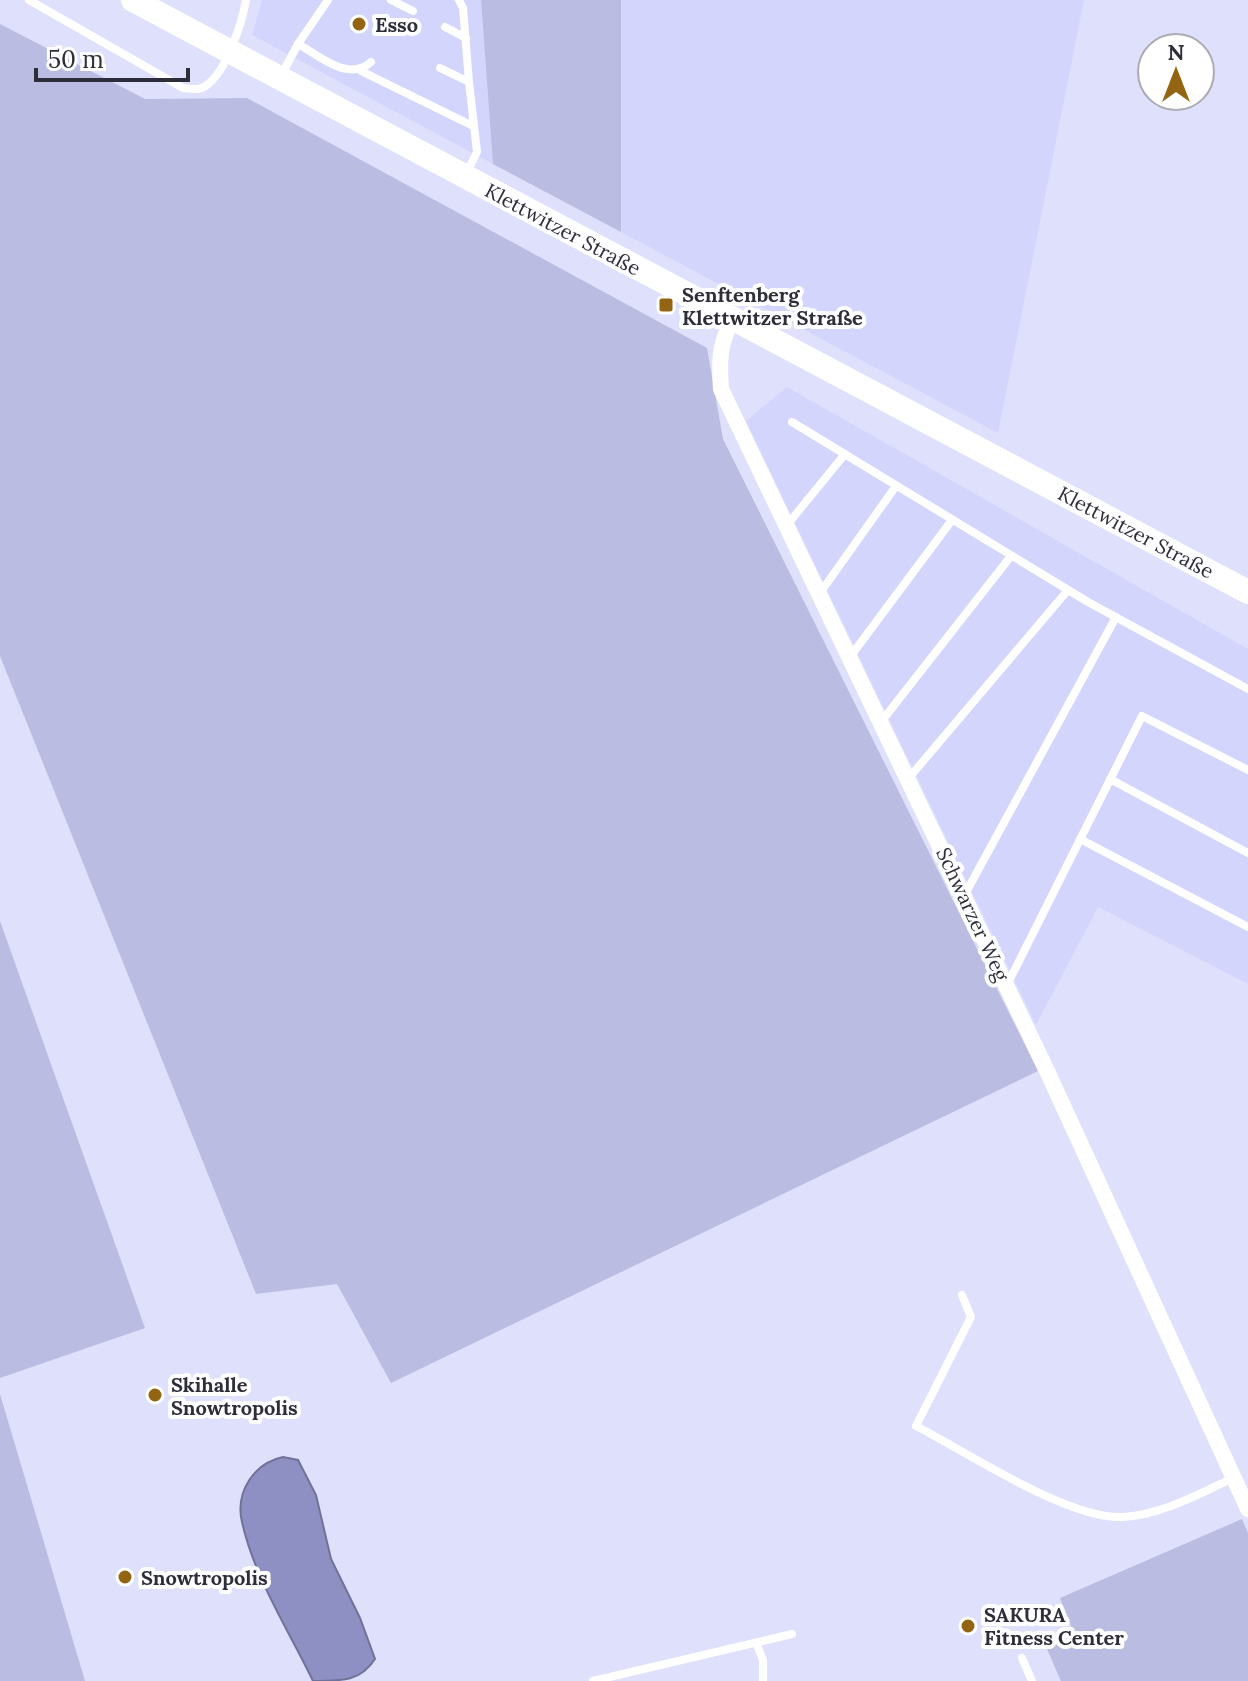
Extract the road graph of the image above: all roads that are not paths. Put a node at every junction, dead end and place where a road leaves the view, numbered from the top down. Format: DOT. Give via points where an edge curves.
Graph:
graph roads {
  1 [pos="29,0"];
  2 [pos="133,0"];
  3 [pos="246,0"];
  4 [pos="328,0"];
  5 [pos="391,0"];
  6 [pos="459,0"];
  7 [pos="413,11"];
  8 [pos="445,27"];
  9 [pos="466,38"];
  10 [pos="298,44"];
  11 [pos="229,51"];
  12 [pos="371,62"];
  13 [pos="440,68"];
  14 [pos="361,71"];
  15 [pos="280,78"];
  16 [pos="469,82"];
  17 [pos="473,126"];
  18 [pos="465,177"];
  19 [pos="733,319"];
  20 [pos="792,422"];
  21 [pos="845,454"];
  22 [pos="896,486"];
  23 [pos="952,520"];
  24 [pos="787,526"];
  25 [pos="1011,556"];
  26 [pos="1068,590"];
  27 [pos="1248,592"];
  28 [pos="820,593"];
  29 [pos="1116,617"];
  30 [pos="850,658"];
  31 [pos="1248,689"];
  32 [pos="881,722"];
  33 [pos="1248,770"];
  34 [pos="908,779"];
  35 [pos="1110,779"];
  36 [pos="1080,839"];
  37 [pos="1248,853"];
  38 [pos="964,896"];
  39 [pos="1248,927"];
  40 [pos="1007,986"];
  41 [pos="962,1295"];
  42 [pos="1234,1478"];
  43 [pos="1248,1509"];
  44 [pos="792,1634"];
  45 [pos="757,1645"];
  46 [pos="1022,1658"];
  47 [pos="593,1681"];
  48 [pos="763,1681"];
  49 [pos="1032,1681"];
  1 -- 11 [label="lane" via="183,88 209,85"];
  2 -- 11 [label="main road, Klettwitzer Straße"];
  3 -- 11 [label="lane"];
  4 -- 10 [label="lane"];
  5 -- 7 [label="lane"];
  6 -- 9 [label="lane"];
  8 -- 9 [label="lane"];
  9 -- 16 [label="lane"];
  10 -- 14 [label="lane" via="349,72"];
  10 -- 15 [label="lane"];
  11 -- 15 [label="main road, Klettwitzer Straße"];
  12 -- 14 [label="lane"];
  13 -- 16 [label="lane"];
  14 -- 17 [label="lane"];
  15 -- 18 [label="main road, Klettwitzer Straße"];
  16 -- 17 [label="lane"];
  17 -- 18 [label="lane" via="477,152"];
  18 -- 19 [label="main road, Klettwitzer Straße"];
  19 -- 24 [label="street, Schwarzer Weg" via="722,338 721,389"];
  19 -- 27 [label="main road, Klettwitzer Straße"];
  20 -- 21 [label="lane"];
  21 -- 22 [label="lane"];
  21 -- 24 [label="lane"];
  22 -- 23 [label="lane"];
  22 -- 28 [label="lane"];
  23 -- 25 [label="lane"];
  23 -- 30 [label="lane"];
  24 -- 28 [label="street, Schwarzer Weg"];
  25 -- 26 [label="lane"];
  25 -- 32 [label="lane"];
  26 -- 29 [label="lane"];
  26 -- 34 [label="lane"];
  28 -- 30 [label="street, Schwarzer Weg"];
  29 -- 31 [label="lane"];
  29 -- 38 [label="lane"];
  30 -- 32 [label="street, Schwarzer Weg"];
  32 -- 34 [label="street, Schwarzer Weg"];
  33 -- 35 [label="lane" via="1142,716"];
  34 -- 38 [label="street, Schwarzer Weg"];
  35 -- 36 [label="lane"];
  35 -- 37 [label="lane"];
  36 -- 39 [label="lane"];
  36 -- 40 [label="lane"];
  38 -- 40 [label="street, Schwarzer Weg"];
  40 -- 42 [label="street, Schwarzer Weg"];
  41 -- 42 [label="lane" via="971,1317 916,1426 1095,1515 1151,1513"];
  42 -- 43 [label="street, Schwarzer Weg"];
  44 -- 45 [label="lane"];
  45 -- 47 [label="lane"];
  45 -- 48 [label="lane"];
  46 -- 49 [label="lane"];
}
